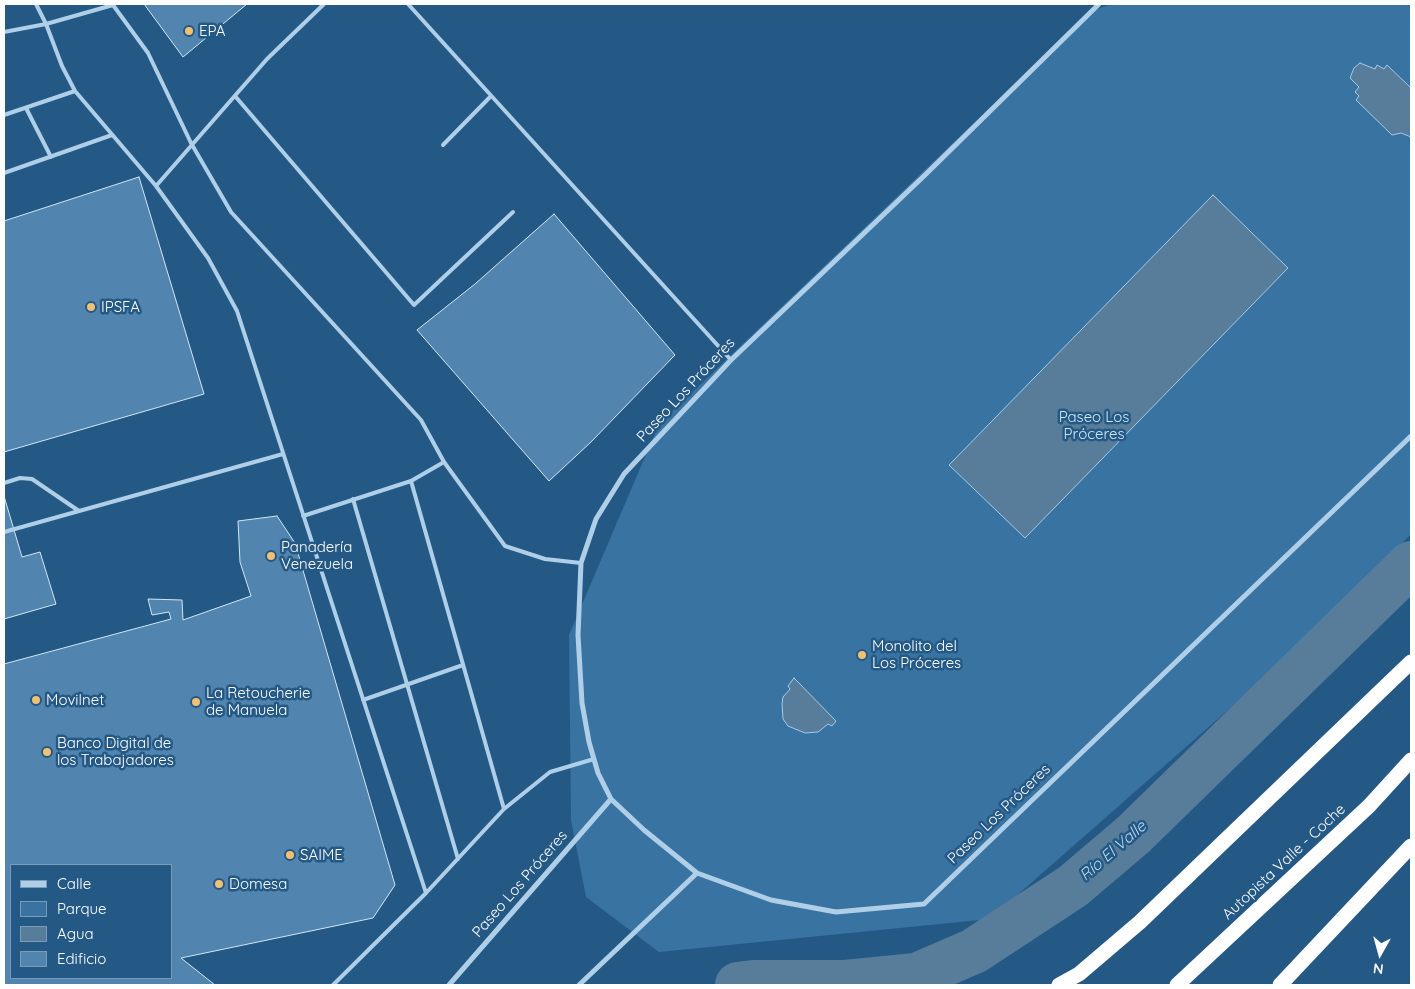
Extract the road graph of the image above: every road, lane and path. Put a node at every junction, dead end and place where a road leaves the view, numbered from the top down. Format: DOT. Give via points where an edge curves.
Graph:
graph roads {
  1 [pos="36,4"];
  2 [pos="324,4"];
  3 [pos="408,4"];
  4 [pos="1099,4"];
  5 [pos="113,5"];
  6 [pos="46,24"];
  7 [pos="4,32"];
  8 [pos="75,91"];
  9 [pos="235,96"];
  10 [pos="491,96"];
  11 [pos="26,108"];
  12 [pos="4,115"];
  13 [pos="112,135"];
  14 [pos="192,143"];
  15 [pos="443,144"];
  16 [pos="51,157"];
  17 [pos="4,173"];
  18 [pos="156,186"];
  19 [pos="513,212"];
  20 [pos="731,360"];
  21 [pos="1411,436"];
  22 [pos="283,454"];
  23 [pos="444,462"];
  24 [pos="411,481"];
  25 [pos="4,483"];
  26 [pos="353,499"];
  27 [pos="79,511"];
  28 [pos="303,516"];
  29 [pos="4,532"];
  30 [pos="581,563"];
  31 [pos="1411,662"];
  32 [pos="464,665"];
  33 [pos="408,685"];
  34 [pos="363,700"];
  35 [pos="594,759"];
  36 [pos="1411,760"];
  37 [pos="611,799"];
  38 [pos="504,809"];
  39 [pos="1411,846"];
  40 [pos="458,858"];
  41 [pos="697,873"];
  42 [pos="426,893"];
  43 [pos="333,985"];
  44 [pos="449,985"];
  45 [pos="579,985"];
  46 [pos="1059,985"];
  47 [pos="1177,985"];
  48 [pos="1280,985"];
  1 -- 6 [label="lane"];
  2 -- 9 [label="lane" via="267,59"];
  3 -- 10 [label="lane"];
  4 -- 20 [label="street, Paseo Los Próceres"];
  5 -- 6 [label="lane"];
  5 -- 14 [label="lane" via="148,53"];
  6 -- 7 [label="lane"];
  6 -- 8 [label="lane"];
  8 -- 11 [label="lane"];
  8 -- 13 [label="lane"];
  9 -- 14 [label="lane"];
  9 -- 19 [label="lane" via="414,305"];
  10 -- 15 [label="lane"];
  10 -- 20 [label="lane"];
  11 -- 12 [label="lane"];
  11 -- 16 [label="lane"];
  13 -- 16 [label="lane"];
  13 -- 18 [label="lane"];
  14 -- 18 [label="lane"];
  14 -- 23 [label="lane" via="231,212 421,420"];
  16 -- 17 [label="lane"];
  18 -- 22 [label="lane" via="208,258 237,311"];
  20 -- 30 [label="street, Paseo Los Próceres" via="624,474 596,519"];
  21 -- 41 [label="street, Paseo Los Próceres" via="924,904 836,912 771,900"];
  22 -- 27 [label="lane"];
  22 -- 28 [label="lane"];
  23 -- 24 [label="lane"];
  23 -- 30 [label="lane" via="505,546 545,559"];
  24 -- 26 [label="lane"];
  24 -- 32 [label="lane"];
  25 -- 27 [label="lane" via="20,478 32,479"];
  26 -- 28 [label="lane"];
  26 -- 33 [label="lane"];
  27 -- 29 [label="lane"];
  28 -- 34 [label="lane"];
  30 -- 35 [label="street, Paseo Los Próceres" via="578,635 582,703"];
  31 -- 46 [label="highway" via="1140,922 1080,974"];
  32 -- 33 [label="lane"];
  32 -- 38 [label="lane"];
  33 -- 34 [label="lane"];
  33 -- 40 [label="lane"];
  34 -- 42 [label="lane"];
  35 -- 37 [label="street, Paseo Los Próceres"];
  35 -- 38 [label="lane" via="550,772"];
  36 -- 47 [label="highway, Autopista Valle - Coche" via="1369,806"];
  37 -- 41 [label="street, Paseo Los Próceres"];
  37 -- 44 [label="street, Paseo Los Próceres"];
  38 -- 40 [label="lane"];
  39 -- 48 [label="highway"];
  40 -- 42 [label="lane"];
  41 -- 45 [label="street"];
  42 -- 43 [label="lane"];
}
